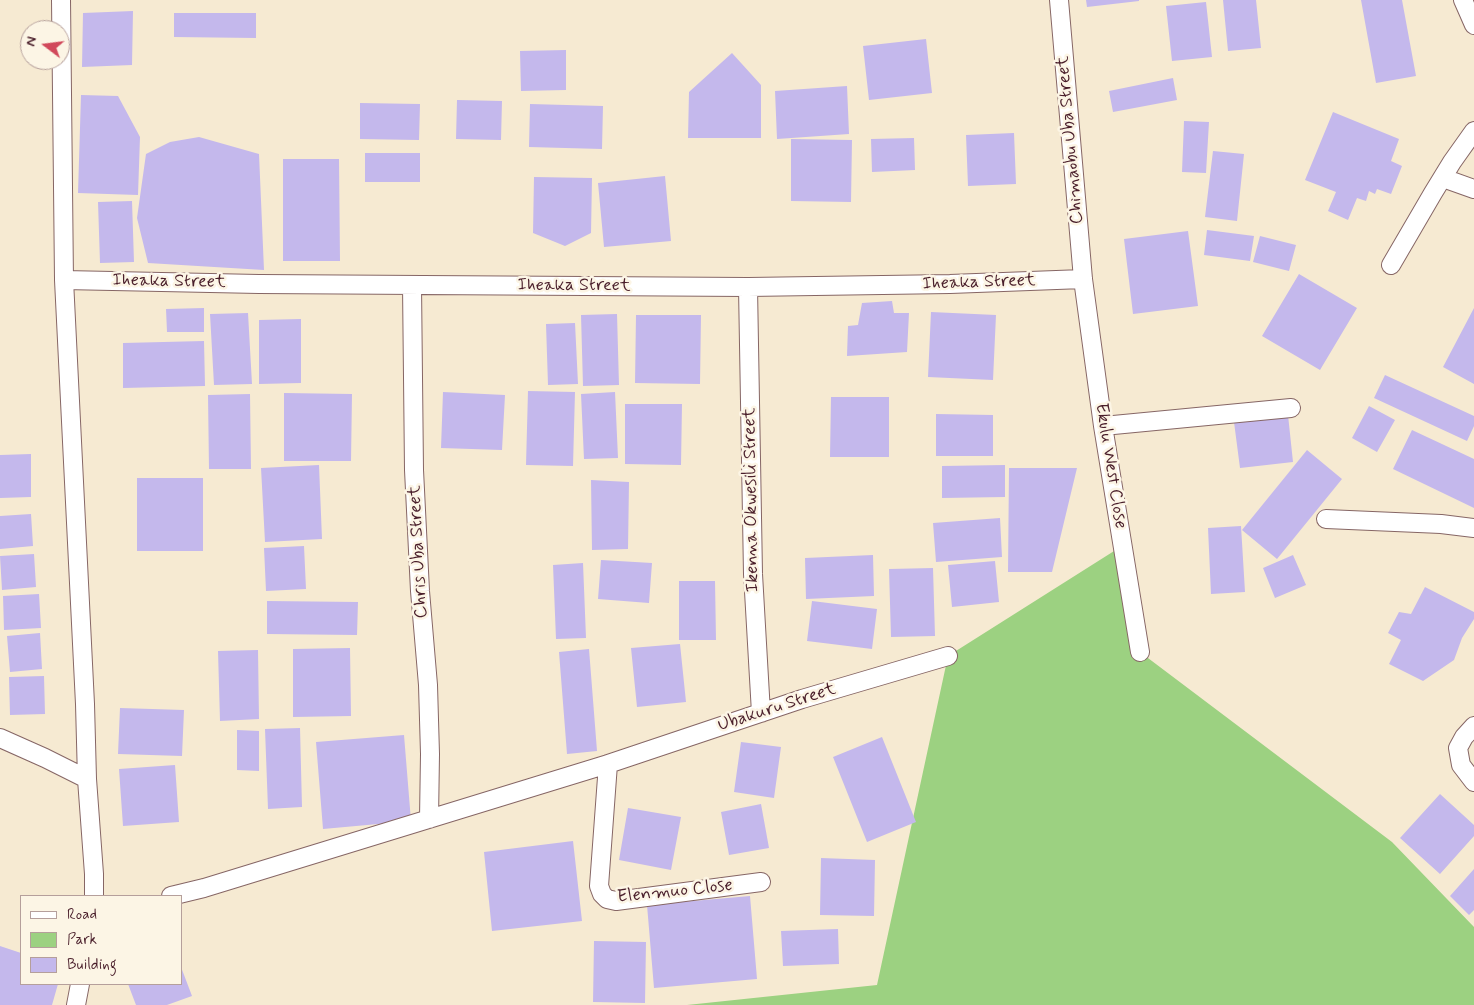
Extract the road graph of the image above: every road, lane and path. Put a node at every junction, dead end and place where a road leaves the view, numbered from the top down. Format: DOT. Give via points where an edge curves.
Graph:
graph roads {
  1 [pos="62,0"];
  2 [pos="1059,0"];
  3 [pos="1463,0"];
  4 [pos="1474,25"];
  5 [pos="1474,131"];
  6 [pos="1443,178"];
  7 [pos="1474,189"];
  8 [pos="1391,265"];
  9 [pos="1083,279"];
  10 [pos="64,280"];
  11 [pos="412,285"];
  12 [pos="748,287"];
  13 [pos="1291,408"];
  14 [pos="1103,426"];
  15 [pos="1326,519"];
  16 [pos="1474,528"];
  17 [pos="1140,652"];
  18 [pos="948,656"];
  19 [pos="761,713"];
  20 [pos="1474,726"];
  21 [pos="0,738"];
  22 [pos="608,764"];
  23 [pos="87,779"];
  24 [pos="1474,782"];
  25 [pos="429,819"];
  26 [pos="761,882"];
  27 [pos="94,895"];
  28 [pos="175,895"];
  29 [pos="80,985"];
  30 [pos="76,1005"];
  1 -- 10 [label="street"];
  2 -- 9 [label="street, Chimaobu Uba Street"];
  3 -- 4 [label="street"];
  5 -- 6 [label="street"];
  6 -- 7 [label="street"];
  6 -- 8 [label="street"];
  9 -- 12 [label="street, Iheaka Street"];
  9 -- 14 [label="street, Ekulu West Close"];
  10 -- 11 [label="street, Iheaka Street"];
  10 -- 23 [label="street"];
  11 -- 12 [label="street, Iheaka Street"];
  11 -- 25 [label="street, Chris Uba Street" via="413,451 428,685"];
  12 -- 19 [label="street, Ikenna Okwesili Street" via="753,574"];
  13 -- 14 [label="street"];
  14 -- 17 [label="street, Ekulu West Close"];
  15 -- 16 [label="street"];
  18 -- 19 [label="street, Ubakuru Street"];
  19 -- 22 [label="street, Ubakuru Street"];
  20 -- 24 [label="street" via="1458,748 1461,765"];
  21 -- 23 [label="street"];
  22 -- 25 [label="street, Ubakuru Street"];
  22 -- 26 [label="street, Elenmuo Close" via="599,886 607,899 616,901"];
  23 -- 27 [label="street"];
  25 -- 28 [label="street, Ubakuru Street"];
  29 -- 30 [label="street"];
}
